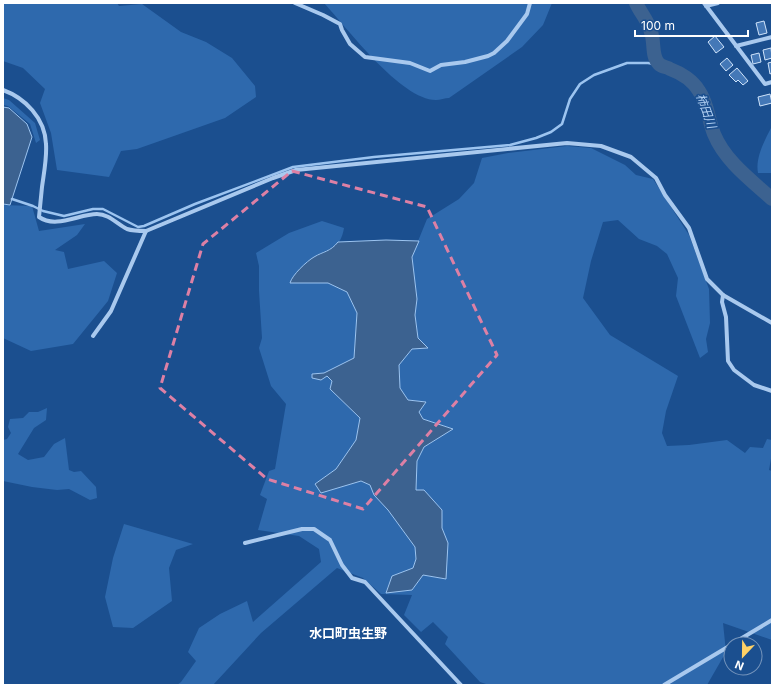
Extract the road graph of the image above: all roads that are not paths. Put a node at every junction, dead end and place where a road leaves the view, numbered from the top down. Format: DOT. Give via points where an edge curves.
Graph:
graph roads {
  1 [pos="295,3"];
  2 [pos="530,3"];
  3 [pos="718,3"];
  4 [pos="705,4"];
  5 [pos="772,37"];
  6 [pos="736,46"];
  7 [pos="772,82"];
  8 [pos="3,90"];
  9 [pos="146,231"];
  10 [pos="723,295"];
  11 [pos="772,323"];
  12 [pos="93,336"];
  13 [pos="772,391"];
  14 [pos="245,543"];
  15 [pos="772,620"];
  16 [pos="745,636"];
  17 [pos="723,649"];
  18 [pos="461,685"];
  19 [pos="664,685"];
  1 -- 2 [label="street" via="340,24 350,44 365,57 410,62 430,71 441,65 465,62 494,53 507,41 527,14"];
  3 -- 4 [label="street"];
  4 -- 6 [label="street"];
  5 -- 6 [label="street"];
  6 -- 7 [label="street" via="765,84"];
  8 -- 9 [label="street" via="26,102 38,118 45,134 46,160 39,217 44,221 62,221 99,214 107,216 127,229"];
  9 -- 10 [label="street" via="296,170 567,143 601,146 631,157 656,178 688,228 707,279"];
  9 -- 12 [label="street" via="111,311"];
  10 -- 11 [label="street"];
  10 -- 13 [label="street" via="728,361 734,370 754,385"];
  14 -- 18 [label="street" via="302,529 314,530 330,540 342,565 352,578 365,582"];
  15 -- 16 [label="street"];
  17 -- 19 [label="street"];
}
